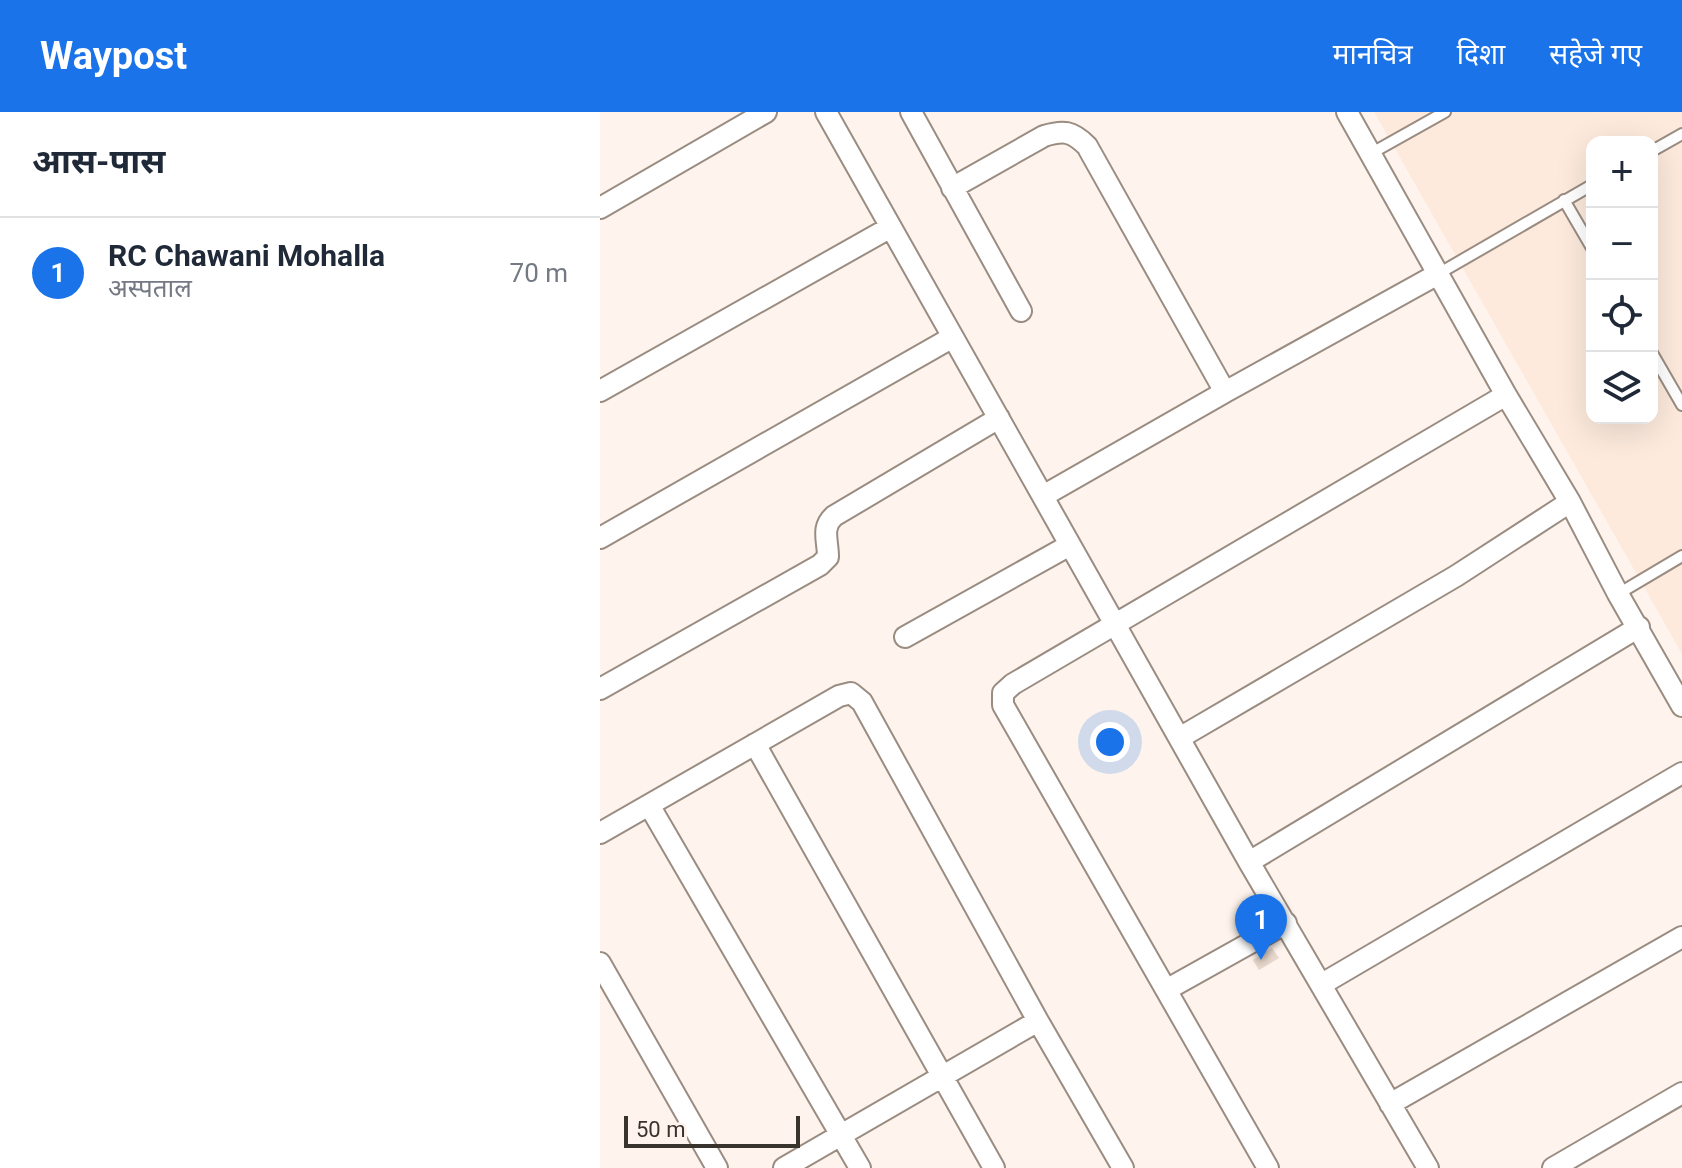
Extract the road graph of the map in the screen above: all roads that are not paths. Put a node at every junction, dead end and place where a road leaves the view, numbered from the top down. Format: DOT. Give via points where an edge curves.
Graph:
graph roads {
  1 [pos="766,112"];
  2 [pos="826,112"];
  3 [pos="911,112"];
  4 [pos="1347,112"];
  5 [pos="1445,112"];
  6 [pos="1682,134"];
  7 [pos="1658,148"];
  8 [pos="1370,154"];
  9 [pos="952,188"];
  10 [pos="1586,188"];
  11 [pos="1564,200"];
  12 [pos="600,208"];
  13 [pos="891,227"];
  14 [pos="1586,238"];
  15 [pos="1438,274"];
  16 [pos="1021,311"];
  17 [pos="953,337"];
  18 [pos="1658,363"];
  19 [pos="600,391"];
  20 [pos="1225,392"];
  21 [pos="1506,395"];
  22 [pos="1682,405"];
  23 [pos="999,418"];
  24 [pos="1043,496"];
  25 [pos="1570,502"];
  26 [pos="600,538"];
  27 [pos="1070,545"];
  28 [pos="1682,556"];
  29 [pos="1618,594"];
  30 [pos="1116,623"];
  31 [pos="1639,627"];
  32 [pos="905,637"];
  33 [pos="600,689"];
  34 [pos="1681,701"];
  35 [pos="1181,737"];
  36 [pos="755,744"];
  37 [pos="1682,773"];
  38 [pos="649,805"];
  39 [pos="600,833"];
  40 [pos="1249,862"];
  41 [pos="1286,923"];
  42 [pos="1682,937"];
  43 [pos="600,963"];
  44 [pos="1322,984"];
  45 [pos="1166,990"];
  46 [pos="1038,1021"];
  47 [pos="941,1078"];
  48 [pos="1682,1093"];
  49 [pos="1390,1104"];
  50 [pos="840,1134"];
  51 [pos="717,1168"];
  52 [pos="784,1168"];
  53 [pos="860,1168"];
  54 [pos="994,1168"];
  55 [pos="1123,1168"];
  56 [pos="1268,1168"];
  57 [pos="1428,1168"];
  58 [pos="1553,1168"];
  1 -- 12 [label="street"];
  2 -- 13 [label="street"];
  3 -- 9 [label="street"];
  4 -- 8 [label="street"];
  5 -- 8 [label="lane"];
  6 -- 7 [label="lane"];
  8 -- 15 [label="street"];
  9 -- 16 [label="street"];
  9 -- 20 [label="street" via="1044,136 1074,133 1087,146"];
  10 -- 11 [label="lane"];
  11 -- 14 [label="lane"];
  11 -- 15 [label="lane"];
  13 -- 17 [label="street"];
  13 -- 19 [label="street"];
  15 -- 20 [label="street"];
  15 -- 21 [label="street"];
  17 -- 23 [label="street"];
  17 -- 26 [label="street"];
  18 -- 22 [label="lane"];
  20 -- 24 [label="street"];
  21 -- 25 [label="street"];
  21 -- 30 [label="street"];
  23 -- 24 [label="street"];
  23 -- 33 [label="street" via="834,516 825,534 828,557 820,565"];
  24 -- 27 [label="street"];
  25 -- 29 [label="street"];
  25 -- 35 [label="street" via="1456,576"];
  27 -- 30 [label="street"];
  27 -- 32 [label="street"];
  28 -- 29 [label="lane"];
  29 -- 31 [label="street"];
  30 -- 35 [label="street"];
  30 -- 45 [label="street" via="1013,684 1003,693 1003,705"];
  31 -- 34 [label="street"];
  31 -- 40 [label="street"];
  35 -- 40 [label="street"];
  36 -- 38 [label="street"];
  36 -- 46 [label="street" via="839,696 851,693 862,702"];
  36 -- 47 [label="street"];
  37 -- 44 [label="street"];
  38 -- 39 [label="street"];
  38 -- 50 [label="street"];
  40 -- 41 [label="street"];
  41 -- 44 [label="street"];
  41 -- 45 [label="street"];
  42 -- 49 [label="street"];
  43 -- 51 [label="street"];
  44 -- 49 [label="street"];
  45 -- 56 [label="street"];
  46 -- 47 [label="street"];
  46 -- 55 [label="street"];
  47 -- 50 [label="street"];
  47 -- 54 [label="street"];
  48 -- 58 [label="street"];
  49 -- 57 [label="street"];
  50 -- 52 [label="street"];
  50 -- 53 [label="street"];
}
